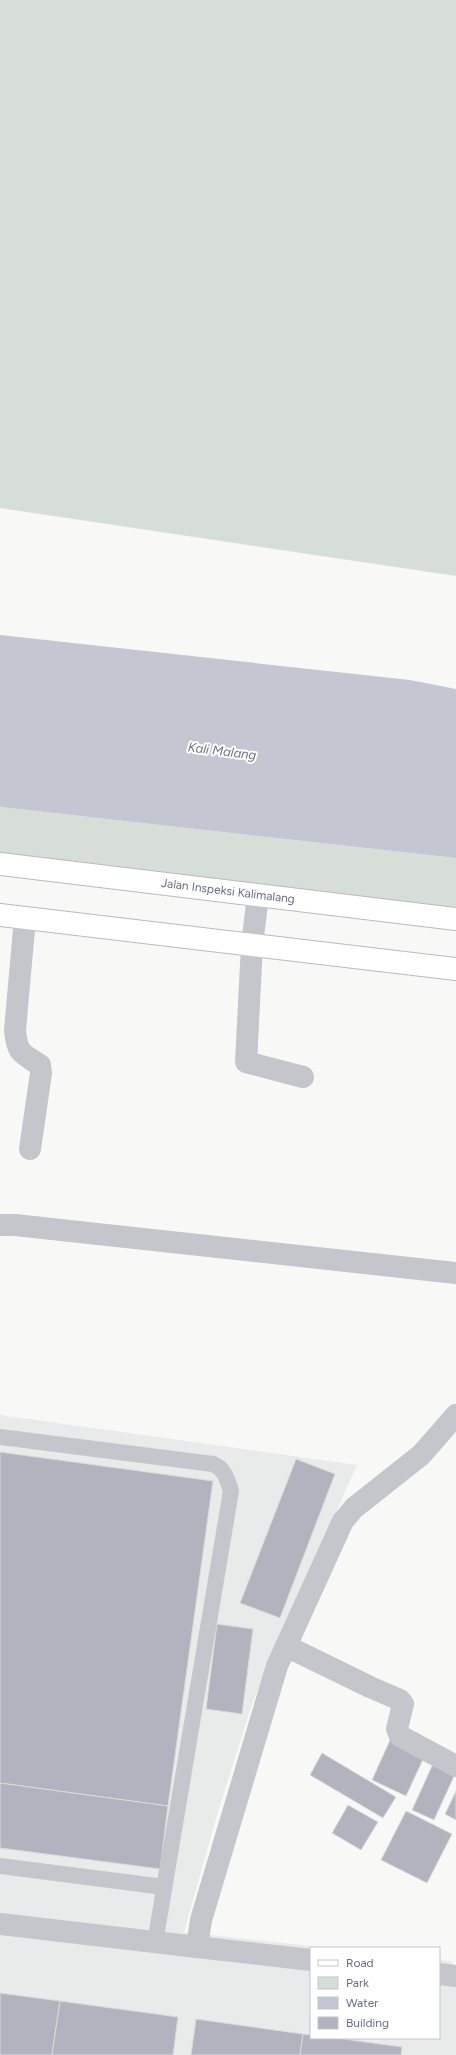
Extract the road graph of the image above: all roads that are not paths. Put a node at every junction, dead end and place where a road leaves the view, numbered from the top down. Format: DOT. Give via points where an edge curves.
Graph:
graph roads {
  1 [pos="0,864"];
  2 [pos="258,895"];
  3 [pos="0,915"];
  4 [pos="25,918"];
  5 [pos="456,919"];
  6 [pos="252,944"];
  7 [pos="456,969"];
  8 [pos="303,1077"];
  9 [pos="30,1148"];
  10 [pos="0,1225"];
  11 [pos="456,1273"];
  12 [pos="456,1415"];
  13 [pos="0,1437"];
  14 [pos="286,1646"];
  15 [pos="456,1766"];
  16 [pos="0,1866"];
  17 [pos="164,1887"];
  18 [pos="0,1924"];
  19 [pos="155,1943"];
  20 [pos="196,1947"];
  21 [pos="310,1960"];
  22 [pos="440,1974"];
  23 [pos="456,1976"];
  1 -- 2 [label="main road, Jalan Inspeksi Kalimalang"];
  2 -- 5 [label="main road, Jalan Inspeksi Kalimalang"];
  2 -- 6 [label="street"];
  3 -- 4 [label="main road"];
  4 -- 6 [label="main road"];
  4 -- 9 [label="street" via="15,1030 16,1046 25,1056 40,1064 41,1073"];
  6 -- 7 [label="main road"];
  6 -- 8 [label="street" via="246,1062"];
  10 -- 11 [label="street"];
  12 -- 14 [label="street" via="421,1454 354,1508 343,1521"];
  13 -- 17 [label="lane" via="213,1464 220,1467 225,1474 231,1491"];
  14 -- 15 [label="street" via="400,1700 403,1704 397,1729 400,1736"];
  14 -- 20 [label="street" via="277,1666 201,1920"];
  16 -- 17 [label="lane"];
  17 -- 19 [label="lane"];
  18 -- 19 [label="street"];
  19 -- 20 [label="street"];
  20 -- 21 [label="street"];
  22 -- 23 [label="street"];
}
